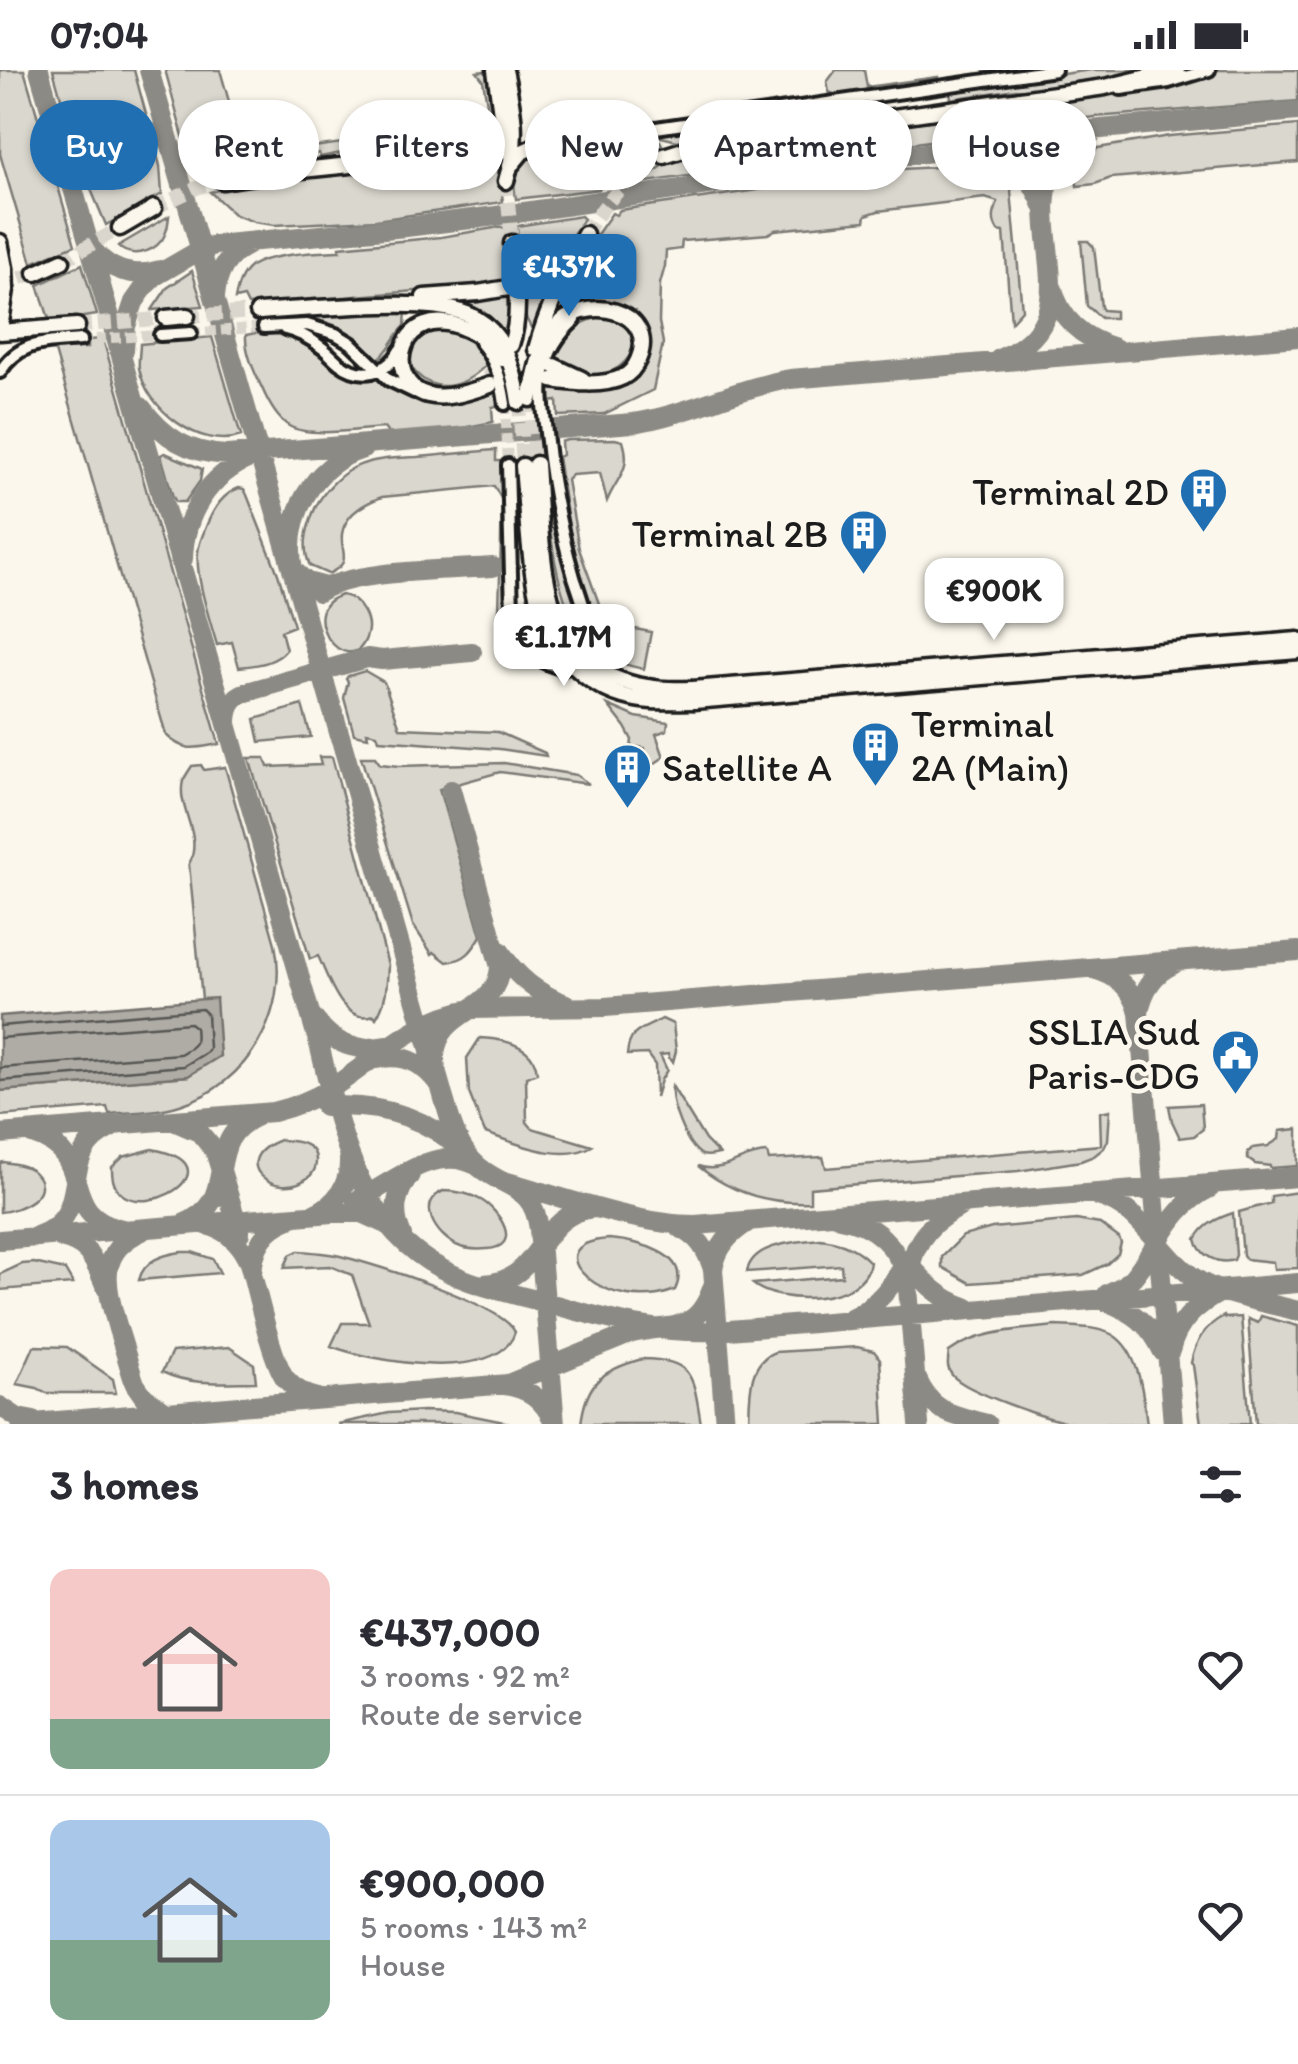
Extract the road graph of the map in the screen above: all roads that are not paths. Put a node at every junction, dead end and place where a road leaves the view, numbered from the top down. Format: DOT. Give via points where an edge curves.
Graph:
graph roads {
  1 [pos="495,70"];
  2 [pos="506,70"];
  3 [pos="1055,70"];
  4 [pos="1177,70"];
  5 [pos="1209,70"];
  6 [pos="1106,87"];
  7 [pos="659,128"];
  8 [pos="505,146"];
  9 [pos="511,146"];
  10 [pos="525,151"];
  11 [pos="664,156"];
  12 [pos="505,160"];
  13 [pos="154,208"];
  14 [pos="120,228"];
  15 [pos="0,242"];
  16 [pos="512,244"];
  17 [pos="62,261"];
  18 [pos="36,273"];
  19 [pos="516,288"];
  20 [pos="350,306"];
  21 [pos="591,308"];
  22 [pos="258,312"];
  23 [pos="187,316"];
  24 [pos="166,318"];
  25 [pos="1,328"];
  26 [pos="78,333"];
  27 [pos="191,333"];
  28 [pos="160,335"];
  29 [pos="404,342"];
  30 [pos="534,345"];
  31 [pos="511,346"];
  32 [pos="0,372"];
  33 [pos="379,372"];
  34 [pos="553,373"];
  35 [pos="489,381"];
  36 [pos="430,396"];
  37 [pos="518,402"];
  38 [pos="522,465"];
  39 [pos="1298,640"];
  40 [pos="1298,650"];
  1 -- 9 [label="main road"];
  2 -- 9 [label="main road"];
  3 -- 7 [label="street"];
  4 -- 6 [label="main road"];
  5 -- 6 [label="street" via="1169,82"];
  6 -- 11 [label="main road" via="702,144"];
  8 -- 9 [label="main road"];
  9 -- 10 [label="main road"];
  9 -- 12 [label="main road"];
  13 -- 14 [label="main road"];
  15 -- 25 [label="main road, bridge" via="6,289"];
  16 -- 19 [label="main road"];
  17 -- 18 [label="main road"];
  19 -- 20 [label="main road" via="368,299"];
  19 -- 30 [label="main road"];
  19 -- 31 [label="main road"];
  19 -- 37 [label="main road" via="560,262 585,234 541,328"];
  20 -- 22 [label="main road"];
  20 -- 37 [label="main road" via="437,305 472,316 505,349"];
  21 -- 34 [label="main road" via="624,314 636,326 641,349 631,372 611,382"];
  21 -- 37 [label="main road" via="550,334"];
  21 -- 38 [label="street" via="558,337 543,375 560,530 589,642 588,652 562,669 546,663 512,610"];
  23 -- 24 [label="main road"];
  25 -- 26 [label="main road"];
  26 -- 32 [label="street" via="22,349"];
  27 -- 28 [label="street"];
  29 -- 33 [label="street"];
  29 -- 36 [label="main road" via="406,376"];
  29 -- 37 [label="main road" via="428,324 475,332 497,352"];
  33 -- 33 [label="street" via="336,334 306,325 264,327 307,337 357,372"];
  33 -- 36 [label="street"];
  35 -- 36 [label="main road"];
  38 -- 39 [label="main road, bridge" via="557,622 571,645 620,681 693,689"];
  38 -- 40 [label="main road, bridge" via="532,572 546,628 582,674 632,699 694,701"];
}
